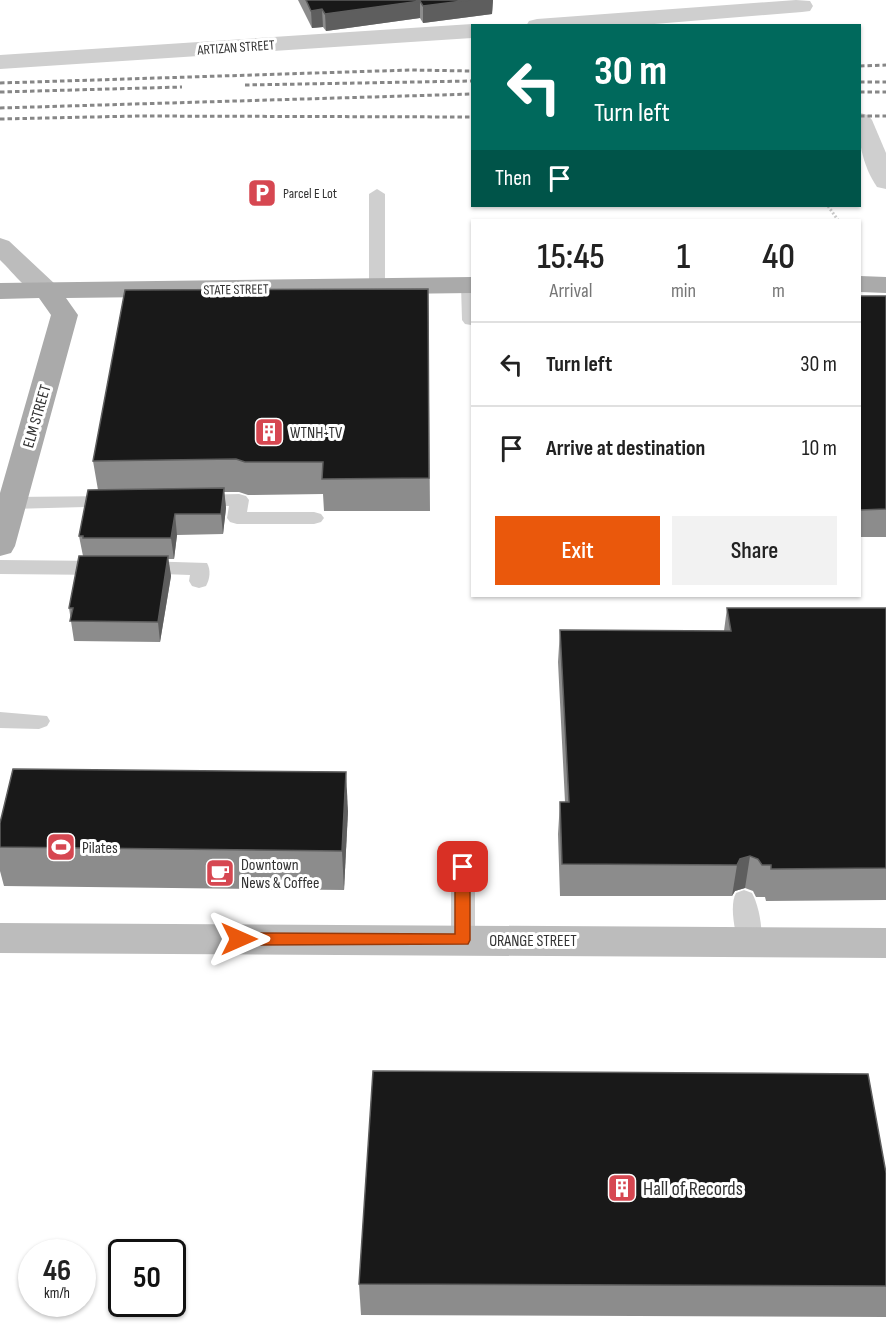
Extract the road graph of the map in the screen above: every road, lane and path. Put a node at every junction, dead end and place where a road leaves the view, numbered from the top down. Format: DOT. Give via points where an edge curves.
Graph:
graph roads {
  1 [pos="801,3"];
  2 [pos="560,24"];
  3 [pos="813,24"];
  4 [pos="471,31"];
  5 [pos="0,63"];
  6 [pos="861,122"];
  7 [pos="886,182"];
  8 [pos="377,194"];
  9 [pos="0,246"];
  10 [pos="861,284"];
  11 [pos="471,285"];
  12 [pos="886,285"];
  13 [pos="377,287"];
  14 [pos="0,291"];
  15 [pos="47,291"];
  16 [pos="471,320"];
  17 [pos="181,501"];
  18 [pos="136,502"];
  19 [pos="6,510"];
  20 [pos="314,518"];
  21 [pos="0,546"];
  22 [pos="0,567"];
  23 [pos="199,581"];
  24 [pos="0,720"];
  25 [pos="39,721"];
  26 [pos="463,867"];
  27 [pos="744,899"];
  28 [pos="0,938"];
  29 [pos="463,940"];
  30 [pos="750,942"];
  31 [pos="886,943"];
  1 -- 2 [label="street"];
  1 -- 3 [label="street"];
  4 -- 5 [label="street, ARTIZAN STREET"];
  6 -- 7 [label="street"];
  8 -- 13 [label="lane"];
  9 -- 15 [label="main road"];
  10 -- 12 [label="main road"];
  11 -- 13 [label="main road, STATE STREET"];
  11 -- 16 [label="lane"];
  13 -- 15 [label="main road, STATE STREET"];
  14 -- 15 [label="main road, STATE STREET"];
  15 -- 19 [label="main road, ELM STREET" via="65,315"];
  17 -- 20 [label="lane" via="239,500 237,518"];
  18 -- 19 [label="lane"];
  19 -- 21 [label="main road, ELM STREET"];
  22 -- 23 [label="lane" via="200,568"];
  24 -- 25 [label="lane"];
  26 -- 29 [label="lane"];
  27 -- 30 [label="lane"];
  28 -- 29 [label="main road, ORANGE STREET"];
  29 -- 30 [label="main road, ORANGE STREET"];
  30 -- 31 [label="main road, ORANGE STREET"];
}
